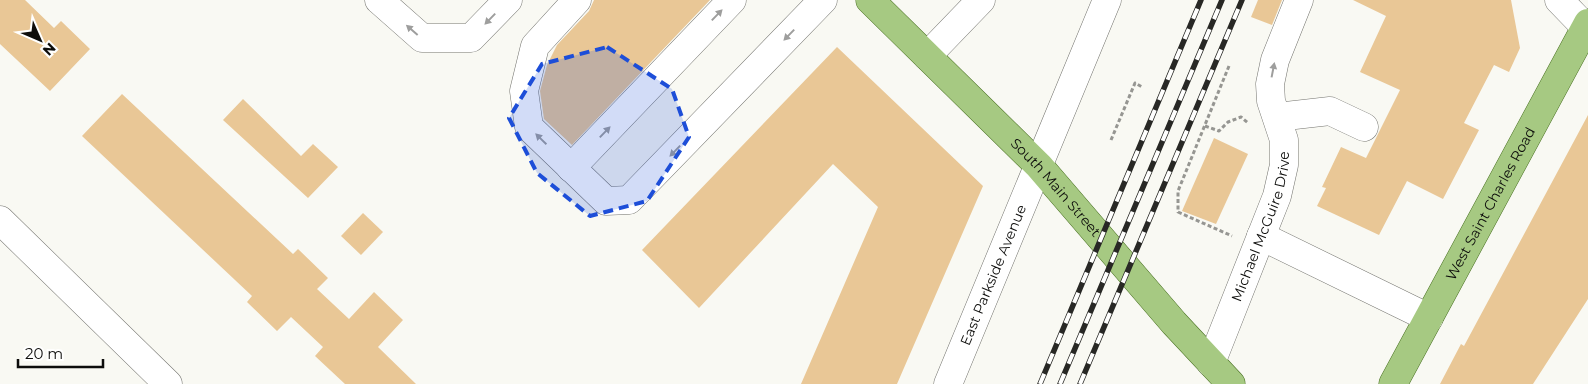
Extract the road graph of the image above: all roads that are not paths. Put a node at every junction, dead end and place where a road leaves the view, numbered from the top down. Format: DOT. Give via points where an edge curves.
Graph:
graph roads {
  1 [pos="508,0"];
  2 [pos="577,0"];
  3 [pos="732,0"];
  4 [pos="823,0"];
  5 [pos="870,0"];
  6 [pos="981,0"];
  7 [pos="1106,0"];
  8 [pos="1299,0"];
  9 [pos="1558,0"];
  10 [pos="391,4"];
  11 [pos="1587,27"];
  12 [pos="927,56"];
  13 [pos="1277,117"];
  14 [pos="1364,127"];
  15 [pos="1039,166"];
  16 [pos="571,168"];
  17 [pos="0,220"];
  18 [pos="1250,238"];
  19 [pos="1429,318"];
  20 [pos="1210,363"];
  21 [pos="168,384"];
  22 [pos="948,384"];
  23 [pos="1230,384"];
  24 [pos="1393,384"];
  1 -- 10 [label="street, one-way" via="471,38 422,38"];
  16 -- 2 [label="street, one-way" via="529,127 524,91 535,46"];
  16 -- 3 [label="street, one-way"];
  4 -- 16 [label="street, one-way" via="629,200 606,201"];
  5 -- 12 [label="main road, South Main Street"];
  6 -- 12 [label="street"];
  7 -- 15 [label="street, East Parkside Avenue"];
  13 -- 8 [label="street, Michael McGuire Drive, one-way" via="1271,101 1270,84 1275,60"];
  9 -- 11 [label="street"];
  11 -- 19 [label="main road, West Saint Charles Road"];
  12 -- 15 [label="main road, South Main Street"];
  13 -- 14 [label="street" via="1330,110"];
  13 -- 18 [label="street, Michael McGuire Drive" via="1284,140 1284,165 1277,196"];
  15 -- 20 [label="main road, South Main Street"];
  15 -- 22 [label="street, East Parkside Avenue"];
  17 -- 21 [label="street"];
  18 -- 19 [label="street"];
  18 -- 20 [label="street, Michael McGuire Drive"];
  19 -- 24 [label="main road, West Saint Charles Road"];
  20 -- 23 [label="main road, South Main Street"];
}
